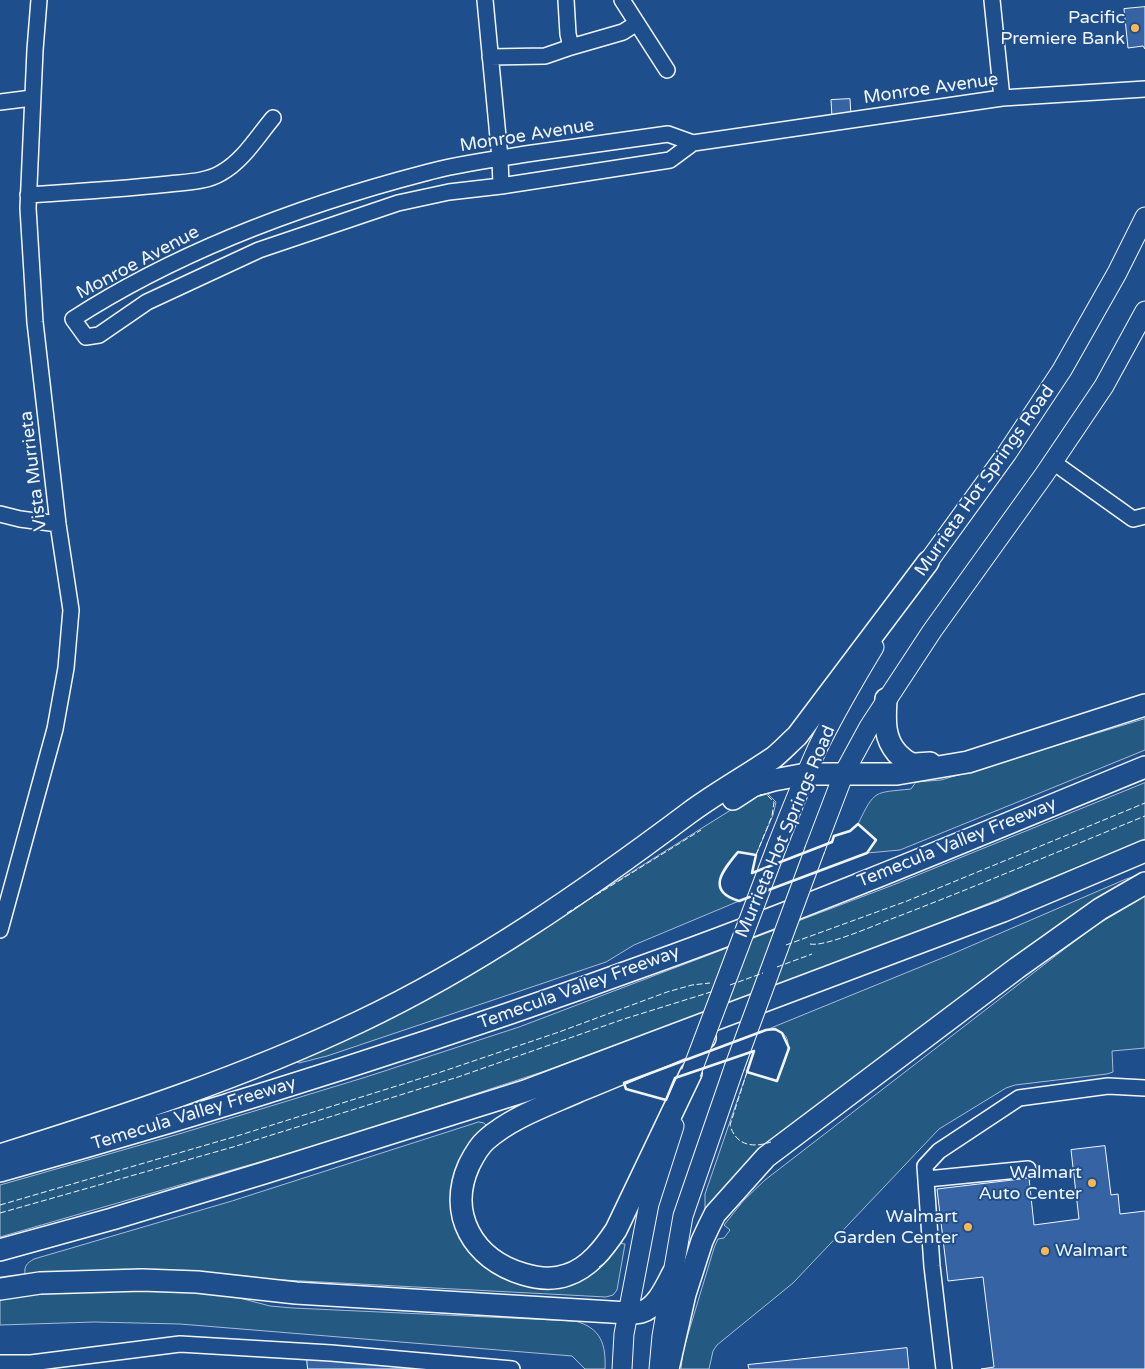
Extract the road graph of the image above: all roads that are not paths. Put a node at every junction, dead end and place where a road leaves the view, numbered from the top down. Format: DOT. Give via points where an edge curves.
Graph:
graph roads {
  1 [pos="39,0"];
  2 [pos="485,0"];
  3 [pos="566,0"];
  4 [pos="622,0"];
  5 [pos="992,0"];
  6 [pos="637,23"];
  7 [pos="571,47"];
  8 [pos="490,57"];
  9 [pos="667,70"];
  10 [pos="1145,89"];
  11 [pos="32,98"];
  12 [pos="1002,98"];
  13 [pos="0,102"];
  14 [pos="273,118"];
  15 [pos="693,142"];
  16 [pos="500,158"];
  17 [pos="501,186"];
  18 [pos="28,195"];
  19 [pos="1145,217"];
  20 [pos="1145,311"];
  21 [pos="1053,462"];
  22 [pos="0,514"];
  23 [pos="1145,516"];
  24 [pos="58,524"];
  25 [pos="928,562"];
  26 [pos="886,699"];
  27 [pos="1145,705"];
  28 [pos="968,762"];
  29 [pos="1145,767"];
  30 [pos="844,773"];
  31 [pos="806,774"];
  32 [pos="1145,851"];
  33 [pos="616,868"];
  34 [pos="1145,883"];
  35 [pos="1002,911"];
  36 [pos="0,930"];
  37 [pos="691,1072"];
  38 [pos="1145,1088"];
  39 [pos="0,1155"];
  40 [pos="1028,1170"];
  41 [pos="0,1171"];
  42 [pos="927,1179"];
  43 [pos="0,1250"];
  44 [pos="673,1273"];
  45 [pos="0,1289"];
  46 [pos="628,1313"];
  47 [pos="0,1363"];
  48 [pos="512,1369"];
  49 [pos="622,1369"];
  50 [pos="658,1369"];
  51 [pos="668,1369"];
  52 [pos="944,1369"];
  1 -- 11 [label="street, Vista Murrieta"];
  2 -- 8 [label="street"];
  3 -- 7 [label="street"];
  4 -- 6 [label="street"];
  5 -- 12 [label="street"];
  6 -- 7 [label="street" via="623,32"];
  6 -- 9 [label="street"];
  7 -- 8 [label="street" via="545,56"];
  8 -- 16 [label="street"];
  10 -- 12 [label="street, Monroe Avenue"];
  11 -- 13 [label="street"];
  11 -- 18 [label="street, Vista Murrieta"];
  12 -- 15 [label="street, Monroe Avenue"];
  14 -- 18 [label="street" via="232,167 205,180"];
  15 -- 16 [label="street, Monroe Avenue" via="668,134"];
  15 -- 17 [label="street, Monroe Avenue" via="670,160"];
  16 -- 17 [label="street"];
  16 -- 17 [label="street, Monroe Avenue" via="426,172 246,229 102,300 73,319 86,337 98,335 147,302 259,250 398,204 449,192"];
  18 -- 24 [label="street, Vista Murrieta" via="35,322"];
  19 -- 25 [label="main road, Murrieta Hot Springs Road" via="1062,370"];
  20 -- 21 [label="main road, Murrieta Hot Springs Road" via="1104,386"];
  21 -- 23 [label="street" via="1133,519"];
  21 -- 26 [label="main road, Murrieta Hot Springs Road"];
  22 -- 24 [label="street"];
  24 -- 36 [label="street, Vista Murrieta" via="70,610 66,668 55,729"];
  25 -- 31 [label="main road, Murrieta Hot Springs Road" via="842,701"];
  25 -- 33 [label="highway" via="797,736 775,756 698,807"];
  26 -- 28 [label="highway" via="886,734 900,756 910,763"];
  26 -- 30 [label="main road, Murrieta Hot Springs Road"];
  27 -- 28 [label="highway"];
  28 -- 30 [label="highway" via="897,774"];
  29 -- 41 [label="highway, Temecula Valley Freeway" via="838,892 519,1011 216,1108"];
  30 -- 31 [label="highway"];
  30 -- 44 [label="main road, Murrieta Hot Springs Road, bridge" via="734,1068 683,1216"];
  31 -- 33 [label="highway" via="753,786"];
  31 -- 37 [label="main road, Murrieta Hot Springs Road, bridge"];
  32 -- 35 [label="highway"];
  33 -- 39 [label="highway" via="498,945 360,1022 187,1094"];
  34 -- 51 [label="highway" via="1100,910 1018,968 766,1157 715,1214 702,1241 685,1294"];
  35 -- 37 [label="highway" via="545,1106 502,1128 484,1141 464,1177 462,1213 478,1247 492,1260 530,1276 568,1275 587,1264 604,1249 616,1230"];
  35 -- 43 [label="highway" via="525,1091 273,1170"];
  37 -- 46 [label="main road, Murrieta Hot Springs Road" via="649,1204"];
  38 -- 42 [label="street" via="1108,1086 1019,1098 939,1151 925,1166"];
  40 -- 42 [label="street"];
  42 -- 52 [label="street" via="932,1266"];
  44 -- 46 [label="highway" via="653,1304 642,1312"];
  44 -- 50 [label="main road, Murrieta Hot Springs Road"];
  45 -- 46 [label="highway" via="40,1283 151,1280 296,1293"];
  46 -- 49 [label="main road, Murrieta Hot Springs Road"];
  47 -- 48 [label="street" via="31,1363 180,1344 331,1352"];
}
